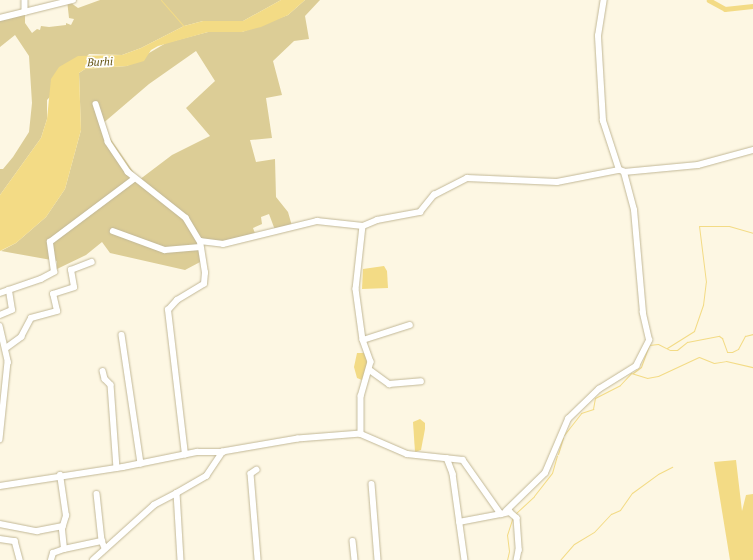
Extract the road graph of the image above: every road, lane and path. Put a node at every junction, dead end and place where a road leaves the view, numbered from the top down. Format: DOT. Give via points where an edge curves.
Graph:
graph roads {
  1 [pos="25,0"];
  2 [pos="73,0"];
  3 [pos="604,0"];
  4 [pos="25,12"];
  5 [pos="0,18"];
  6 [pos="96,104"];
  7 [pos="753,150"];
  8 [pos="622,171"];
  9 [pos="134,179"];
  10 [pos="363,226"];
  11 [pos="113,232"];
  12 [pos="200,244"];
  13 [pos="92,262"];
  14 [pos="9,290"];
  15 [pos="0,293"];
  16 [pos="0,315"];
  17 [pos="410,325"];
  18 [pos="0,326"];
  19 [pos="1,334"];
  20 [pos="122,335"];
  21 [pos="363,340"];
  22 [pos="6,348"];
  23 [pos="103,370"];
  24 [pos="370,370"];
  25 [pos="421,381"];
  26 [pos="361,434"];
  27 [pos="0,440"];
  28 [pos="223,452"];
  29 [pos="185,454"];
  30 [pos="447,458"];
  31 [pos="141,464"];
  32 [pos="117,468"];
  33 [pos="257,470"];
  34 [pos="60,475"];
  35 [pos="372,484"];
  36 [pos="0,486"];
  37 [pos="177,493"];
  38 [pos="97,494"];
  39 [pos="503,513"];
  40 [pos="460,522"];
  41 [pos="0,524"];
  42 [pos="63,526"];
  43 [pos="0,539"];
  44 [pos="102,541"];
  45 [pos="353,541"];
  46 [pos="105,548"];
  47 [pos="64,549"];
  48 [pos="20,560"];
  49 [pos="51,560"];
  50 [pos="93,560"];
  51 [pos="181,560"];
  52 [pos="258,560"];
  53 [pos="355,560"];
  54 [pos="378,560"];
  55 [pos="465,560"];
  56 [pos="517,560"];
  1 -- 4 [label="street"];
  2 -- 4 [label="street"];
  3 -- 8 [label="street" via="598,36 603,121"];
  4 -- 5 [label="street"];
  6 -- 9 [label="street" via="108,142"];
  7 -- 8 [label="street" via="698,165"];
  8 -- 10 [label="street" via="548,182 466,178 434,195 420,212 377,220"];
  8 -- 39 [label="street" via="634,210 643,313 649,340 646,351 636,366 595,392 568,420 545,473"];
  9 -- 12 [label="street" via="186,218"];
  9 -- 14 [label="street" via="50,242 56,268 54,272"];
  10 -- 12 [label="street" via="317,221 223,244"];
  10 -- 21 [label="street" via="356,290"];
  11 -- 12 [label="street" via="165,250"];
  12 -- 29 [label="street" via="205,273 204,284 177,300 168,310"];
  13 -- 22 [label="street" via="71,270 74,287 53,294 57,311 31,318 21,337"];
  14 -- 15 [label="street"];
  14 -- 16 [label="street" via="12,310"];
  17 -- 21 [label="street"];
  18 -- 19 [label="street"];
  19 -- 22 [label="street"];
  20 -- 31 [label="street"];
  21 -- 24 [label="street" via="371,360"];
  22 -- 27 [label="street" via="8,362"];
  23 -- 32 [label="street" via="110,385"];
  24 -- 25 [label="street" via="389,384"];
  24 -- 26 [label="street" via="361,396"];
  26 -- 28 [label="street" via="298,439"];
  26 -- 30 [label="street" via="407,454"];
  28 -- 29 [label="street"];
  28 -- 37 [label="street" via="207,476"];
  29 -- 31 [label="street"];
  30 -- 39 [label="street" via="463,460"];
  30 -- 40 [label="street" via="453,474"];
  31 -- 32 [label="street"];
  32 -- 34 [label="street"];
  33 -- 52 [label="street" via="251,474"];
  34 -- 36 [label="street"];
  34 -- 42 [label="street" via="66,516"];
  35 -- 54 [label="street"];
  37 -- 46 [label="street" via="154,506"];
  37 -- 51 [label="street"];
  38 -- 44 [label="street"];
  39 -- 40 [label="street"];
  39 -- 56 [label="street" via="514,514 519,550"];
  40 -- 55 [label="street"];
  41 -- 42 [label="street" via="37,531"];
  42 -- 47 [label="street"];
  43 -- 48 [label="street" via="15,541"];
  44 -- 46 [label="street"];
  44 -- 47 [label="street"];
  45 -- 53 [label="street"];
  46 -- 50 [label="street"];
  47 -- 49 [label="street" via="53,553"];
}
